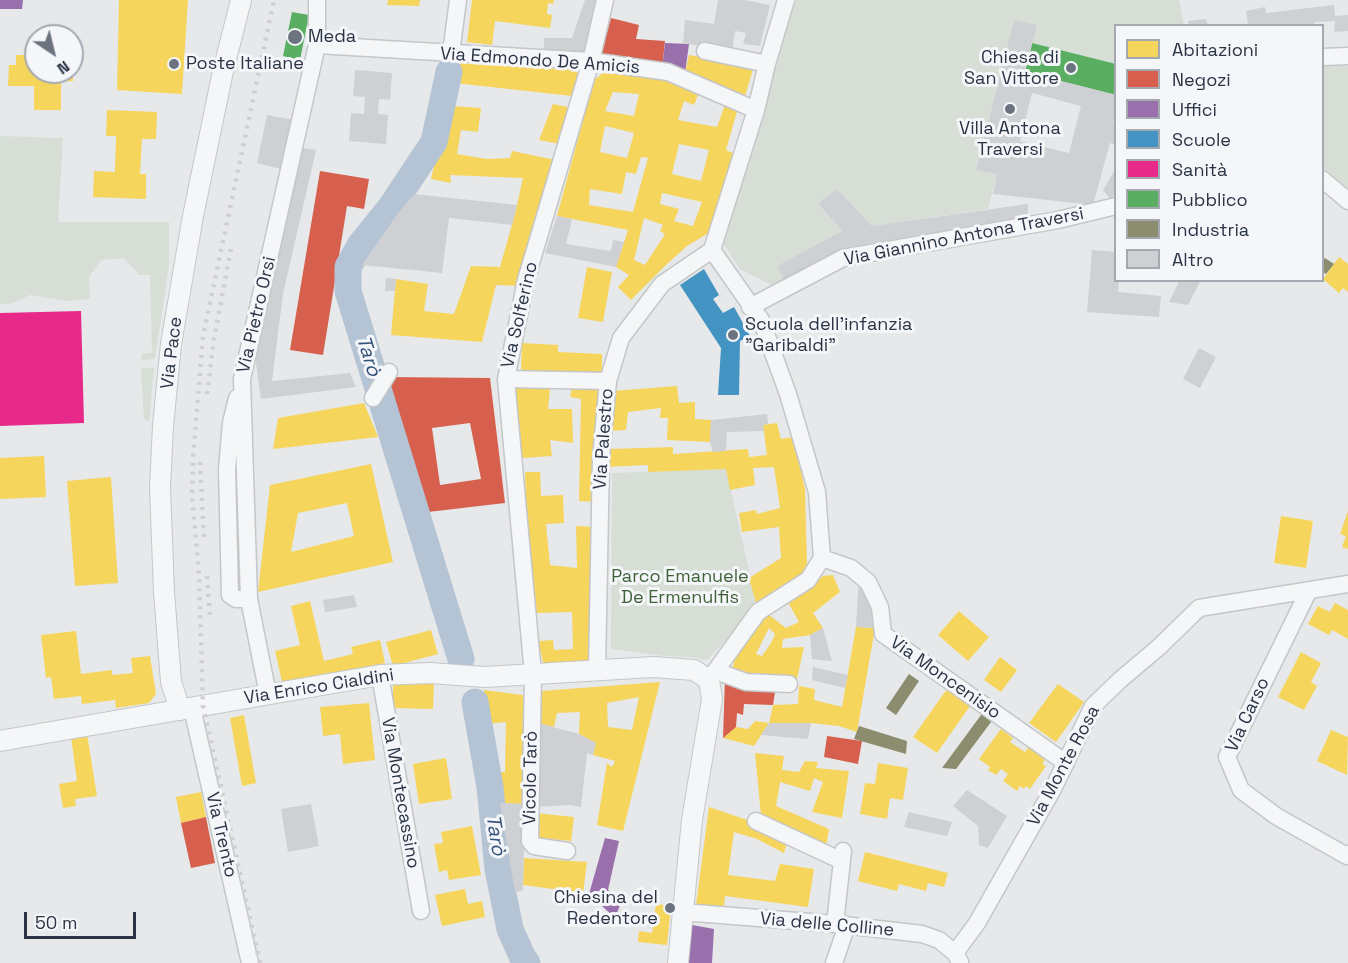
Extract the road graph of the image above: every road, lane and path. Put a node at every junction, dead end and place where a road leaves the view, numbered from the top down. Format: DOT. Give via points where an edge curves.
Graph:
graph roads {
  1 [pos="317,0"];
  2 [pos="458,0"];
  3 [pos="605,0"];
  4 [pos="786,0"];
  5 [pos="238,3"];
  6 [pos="317,45"];
  7 [pos="705,51"];
  8 [pos="451,53"];
  9 [pos="1348,56"];
  10 [pos="1324,57"];
  11 [pos="591,61"];
  12 [pos="767,64"];
  13 [pos="756,110"];
  14 [pos="1324,180"];
  15 [pos="1348,201"];
  16 [pos="1114,206"];
  17 [pos="712,250"];
  18 [pos="750,307"];
  19 [pos="389,372"];
  20 [pos="506,379"];
  21 [pos="608,381"];
  22 [pos="373,398"];
  23 [pos="822,558"];
  24 [pos="1348,584"];
  25 [pos="1308,592"];
  26 [pos="597,670"];
  27 [pos="533,674"];
  28 [pos="380,675"];
  29 [pos="712,675"];
  30 [pos="789,684"];
  31 [pos="268,695"];
  32 [pos="186,709"];
  33 [pos="0,741"];
  34 [pos="1066,763"];
  35 [pos="756,821"];
  36 [pos="567,851"];
  37 [pos="1348,854"];
  38 [pos="421,910"];
  39 [pos="682,912"];
  40 [pos="841,925"];
  41 [pos="958,958"];
  42 [pos="250,963"];
  43 [pos="678,963"];
  44 [pos="834,963"];
  1 -- 6 [label="street, Via Pietro Orsi"];
  2 -- 8 [label="street"];
  3 -- 11 [label="street, Via Solferino"];
  4 -- 12 [label="street"];
  5 -- 32 [label="street, Via Pace" via="191,228 171,344 164,426 160,487 164,592 171,682"];
  6 -- 8 [label="street, Via Edmondo De Amicis"];
  6 -- 31 [label="street, Via Pietro Orsi" via="242,379 242,599"];
  7 -- 12 [label="street"];
  8 -- 11 [label="street, Via Edmondo De Amicis"];
  9 -- 10 [label="street"];
  11 -- 13 [label="street, Via Edmondo De Amicis" via="668,72"];
  11 -- 20 [label="street, Via Solferino" via="526,280"];
  12 -- 13 [label="street"];
  13 -- 17 [label="street"];
  14 -- 15 [label="street"];
  16 -- 18 [label="street, Via Giannino Antona Traversi" via="843,258"];
  17 -- 18 [label="street"];
  17 -- 21 [label="street, Via Palestro" via="662,284 621,338"];
  18 -- 23 [label="street" via="761,320 784,383 817,492"];
  19 -- 22 [label="street"];
  20 -- 21 [label="street"];
  20 -- 27 [label="street, Via Solferino"];
  21 -- 26 [label="street, Via Palestro" via="601,458"];
  23 -- 29 [label="street" via="808,580 758,612"];
  23 -- 34 [label="street, Via Moncenisio" via="851,568 868,582 880,607 883,634"];
  24 -- 25 [label="street, Via Monte Rosa"];
  25 -- 34 [label="street, Via Monte Rosa" via="1199,608 1093,706"];
  25 -- 37 [label="street, Via Carso" via="1227,757 1241,790 1276,816"];
  26 -- 27 [label="street, Via Enrico Cialdini"];
  26 -- 29 [label="street, Via Enrico Cialdini" via="653,667"];
  27 -- 28 [label="street, Via Enrico Cialdini"];
  27 -- 36 [label="street, Vicolo Tarò" via="530,842"];
  28 -- 31 [label="street, Via Enrico Cialdini"];
  28 -- 38 [label="street, Via Montecassino"];
  29 -- 30 [label="street" via="746,682"];
  29 -- 39 [label="street" via="712,699"];
  31 -- 32 [label="street, Via Enrico Cialdini"];
  32 -- 33 [label="street, Via Enrico Cialdini"];
  32 -- 42 [label="street, Via Trento"];
  34 -- 41 [label="street, Via Monte Rosa"];
  35 -- 40 [label="street" via="843,855"];
  39 -- 40 [label="street, Via delle Colline"];
  39 -- 43 [label="street"];
  40 -- 41 [label="street, Via delle Colline" via="922,934 939,940"];
  40 -- 44 [label="street"];
}
